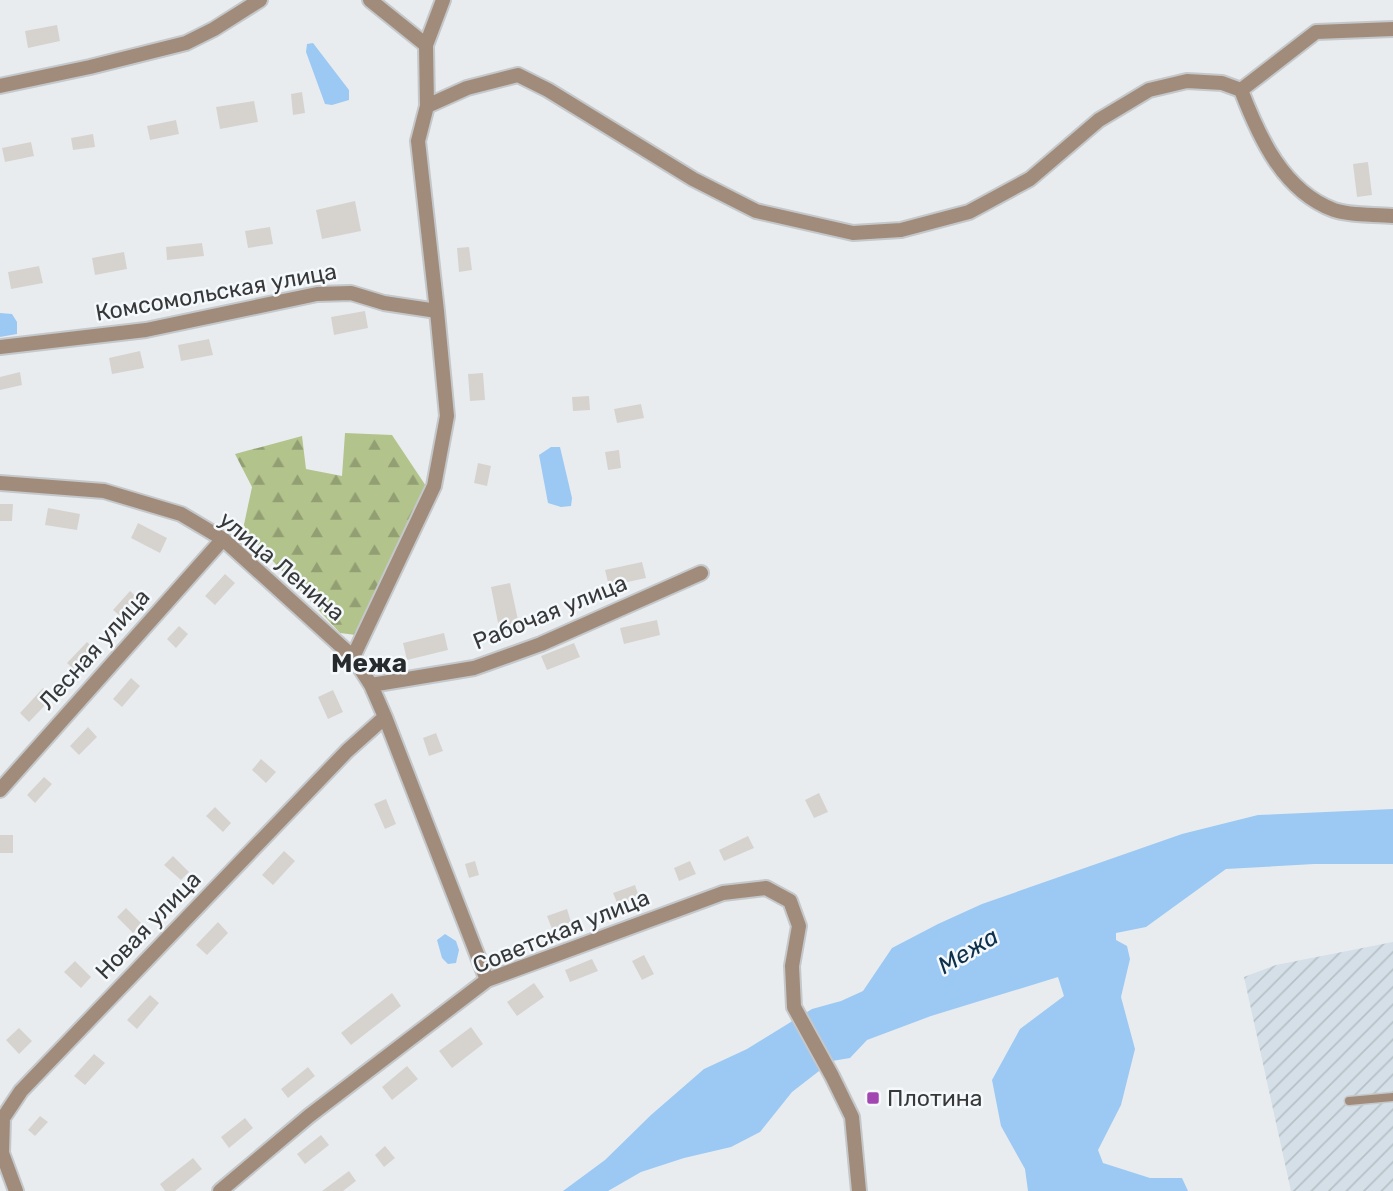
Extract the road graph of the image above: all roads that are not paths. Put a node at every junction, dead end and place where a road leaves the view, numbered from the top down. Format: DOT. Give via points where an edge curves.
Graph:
graph roads {
  1 [pos="260,0"];
  2 [pos="370,0"];
  3 [pos="443,0"];
  4 [pos="1393,29"];
  5 [pos="426,45"];
  6 [pos="0,86"];
  7 [pos="1241,90"];
  8 [pos="427,106"];
  9 [pos="1393,216"];
  10 [pos="438,312"];
  11 [pos="0,347"];
  12 [pos="0,483"];
  13 [pos="223,539"];
  14 [pos="701,573"];
  15 [pos="353,657"];
  16 [pos="371,685"];
  17 [pos="385,717"];
  18 [pos="0,790"];
  19 [pos="487,980"];
  20 [pos="1393,1097"];
  21 [pos="1349,1101"];
  22 [pos="16,1191"];
  23 [pos="220,1191"];
  24 [pos="859,1191"];
  1 -- 6 [label="street" via="186,43"];
  2 -- 5 [label="street"];
  3 -- 5 [label="street"];
  4 -- 7 [label="street" via="1316,32"];
  5 -- 8 [label="street"];
  7 -- 8 [label="street" via="1222,83 1187,81 1149,90 1099,120 1030,179 969,212 901,230 853,233 756,211 518,75 467,88"];
  7 -- 9 [label="street" via="1279,168 1309,198 1336,211"];
  8 -- 10 [label="street" via="418,150"];
  10 -- 11 [label="street, Комсомольская улица" via="351,293 317,294 146,330"];
  10 -- 15 [label="street" via="447,416 434,486"];
  12 -- 13 [label="street, улица Ленина" via="104,491 181,514"];
  13 -- 15 [label="street, улица Ленина"];
  13 -- 18 [label="street, Лесная улица"];
  14 -- 16 [label="street, Рабочая улица" via="541,644 474,668"];
  15 -- 16 [label="street, улица Ленина"];
  16 -- 17 [label="street, улица Ленина"];
  17 -- 19 [label="street, улица Ленина"];
  17 -- 22 [label="street, Новая улица" via="346,751 21,1091 4,1118 2,1153"];
  19 -- 23 [label="street, Советская улица" via="309,1116"];
  19 -- 24 [label="street, Советская улица" via="723,893 766,888 790,901 799,926 792,966 793,1007 852,1117"];
  20 -- 21 [label="lane"];
}
